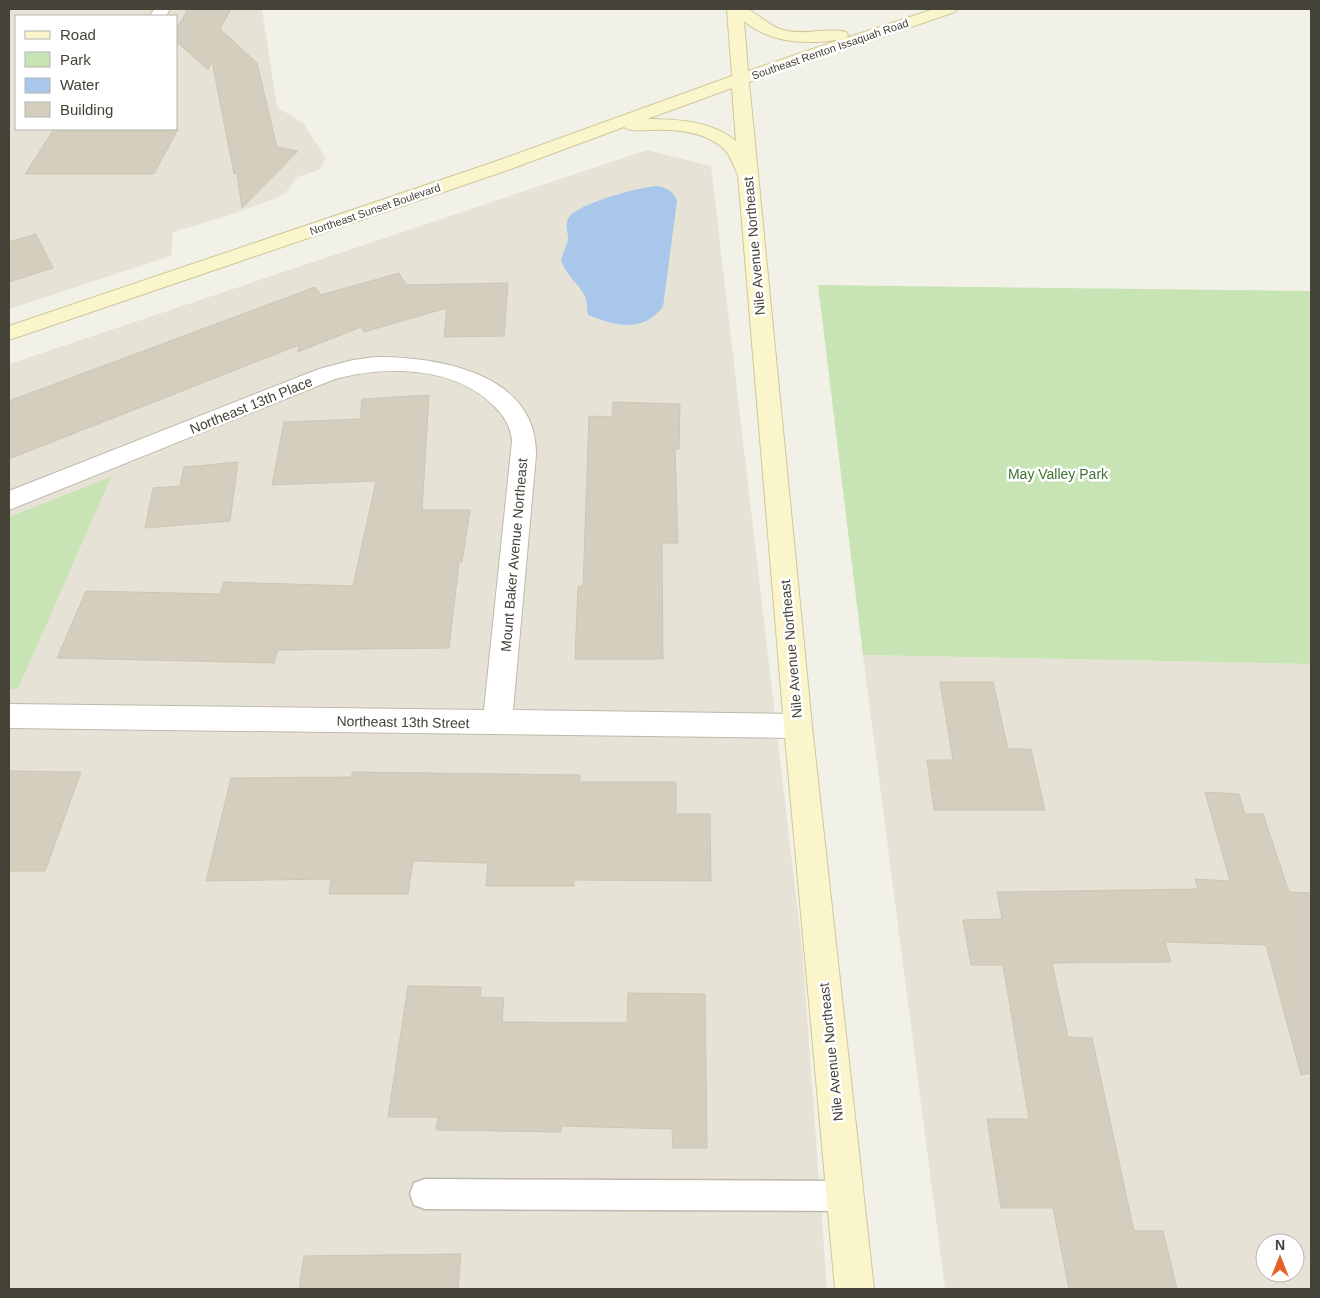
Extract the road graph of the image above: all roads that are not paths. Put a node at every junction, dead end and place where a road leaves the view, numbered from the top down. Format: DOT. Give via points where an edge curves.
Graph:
graph roads {
  1 [pos="735,9"];
  2 [pos="739,9"];
  3 [pos="949,9"];
  4 [pos="891,28"];
  5 [pos="740,79"];
  6 [pos="607,126"];
  7 [pos="748,176"];
  8 [pos="9,333"];
  9 [pos="497,395"];
  10 [pos="9,501"];
  11 [pos="9,716"];
  12 [pos="498,723"];
  13 [pos="798,726"];
  14 [pos="425,1194"];
  15 [pos="846,1196"];
  16 [pos="855,1289"];
  1 -- 5 [label="main road, Nile Avenue Northeast"];
  2 -- 4 [label="main road" via="763,28 788,36 820,38"];
  3 -- 4 [label="main road, Southeast Renton Issaquah Road"];
  4 -- 5 [label="main road, Southeast Renton Issaquah Road"];
  5 -- 6 [label="main road, Northeast Sunset Boulevard"];
  5 -- 7 [label="main road, Nile Avenue Northeast"];
  6 -- 7 [label="main road" via="670,124 704,132 733,148"];
  6 -- 8 [label="main road, Northeast Sunset Boulevard" via="501,166"];
  7 -- 13 [label="main road, Nile Avenue Northeast"];
  9 -- 10 [label="street, Northeast 13th Place" via="481,384 451,372 416,365 353,367 327,374"];
  9 -- 12 [label="street, Mount Baker Avenue Northeast" via="514,414 523,433 524,455"];
  11 -- 12 [label="street, Northeast 13th Street"];
  12 -- 13 [label="street, Northeast 13th Street"];
  13 -- 15 [label="main road, Nile Avenue Northeast"];
  14 -- 15 [label="lane"];
  15 -- 16 [label="main road, Nile Avenue Northeast"];
}
